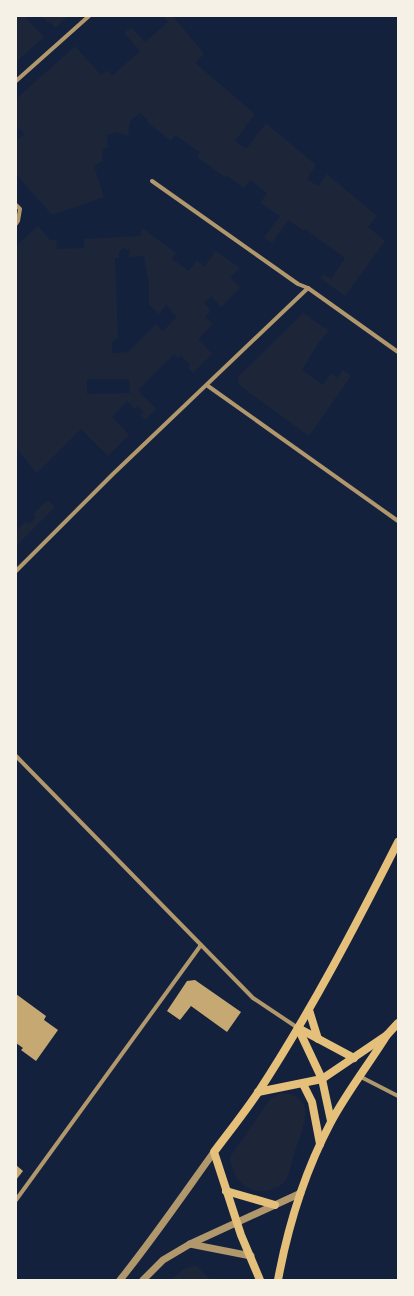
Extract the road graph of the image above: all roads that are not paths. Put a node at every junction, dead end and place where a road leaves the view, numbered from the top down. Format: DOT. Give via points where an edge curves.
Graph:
graph roads {
  1 [pos="89,16"];
  2 [pos="16,81"];
  3 [pos="152,182"];
  4 [pos="16,205"];
  5 [pos="16,224"];
  6 [pos="308,288"];
  7 [pos="398,352"];
  8 [pos="208,386"];
  9 [pos="398,521"];
  10 [pos="16,571"];
  11 [pos="16,756"];
  12 [pos="398,842"];
  13 [pos="201,945"];
  14 [pos="309,1010"];
  15 [pos="398,1023"];
  16 [pos="298,1028"];
  17 [pos="387,1035"];
  18 [pos="318,1039"];
  19 [pos="354,1058"];
  20 [pos="361,1077"];
  21 [pos="322,1079"];
  22 [pos="303,1084"];
  23 [pos="258,1092"];
  24 [pos="398,1096"];
  25 [pos="331,1121"];
  26 [pos="320,1144"];
  27 [pos="214,1152"];
  28 [pos="226,1191"];
  29 [pos="301,1193"];
  30 [pos="16,1200"];
  31 [pos="275,1205"];
  32 [pos="237,1222"];
  33 [pos="190,1244"];
  34 [pos="251,1256"];
  35 [pos="120,1280"];
  36 [pos="143,1280"];
  37 [pos="260,1280"];
  38 [pos="278,1280"];
  1 -- 2 [label="street"];
  3 -- 6 [label="street" via="298,284"];
  4 -- 5 [label="street" via="20,209"];
  6 -- 7 [label="street"];
  6 -- 8 [label="street"];
  8 -- 9 [label="street"];
  8 -- 10 [label="street"];
  11 -- 13 [label="street"];
  12 -- 14 [label="main road"];
  13 -- 16 [label="street" via="253,998"];
  13 -- 30 [label="street"];
  14 -- 16 [label="main road"];
  14 -- 18 [label="main road"];
  15 -- 17 [label="main road"];
  16 -- 18 [label="main road"];
  16 -- 21 [label="main road"];
  16 -- 23 [label="main road"];
  17 -- 19 [label="main road"];
  17 -- 20 [label="main road"];
  18 -- 19 [label="main road"];
  19 -- 21 [label="main road"];
  20 -- 24 [label="street"];
  20 -- 25 [label="main road"];
  21 -- 22 [label="main road"];
  21 -- 25 [label="main road"];
  22 -- 23 [label="main road"];
  22 -- 26 [label="main road" via="312,1102"];
  23 -- 27 [label="main road"];
  25 -- 26 [label="main road"];
  26 -- 29 [label="main road"];
  27 -- 28 [label="main road"];
  27 -- 35 [label="street" via="158,1228 151,1242"];
  28 -- 31 [label="main road"];
  28 -- 32 [label="main road"];
  29 -- 31 [label="street"];
  29 -- 38 [label="main road" via="285,1244"];
  31 -- 32 [label="street"];
  32 -- 33 [label="street"];
  32 -- 34 [label="main road"];
  33 -- 34 [label="street"];
  33 -- 36 [label="street" via="163,1260"];
  34 -- 37 [label="main road"];
}
